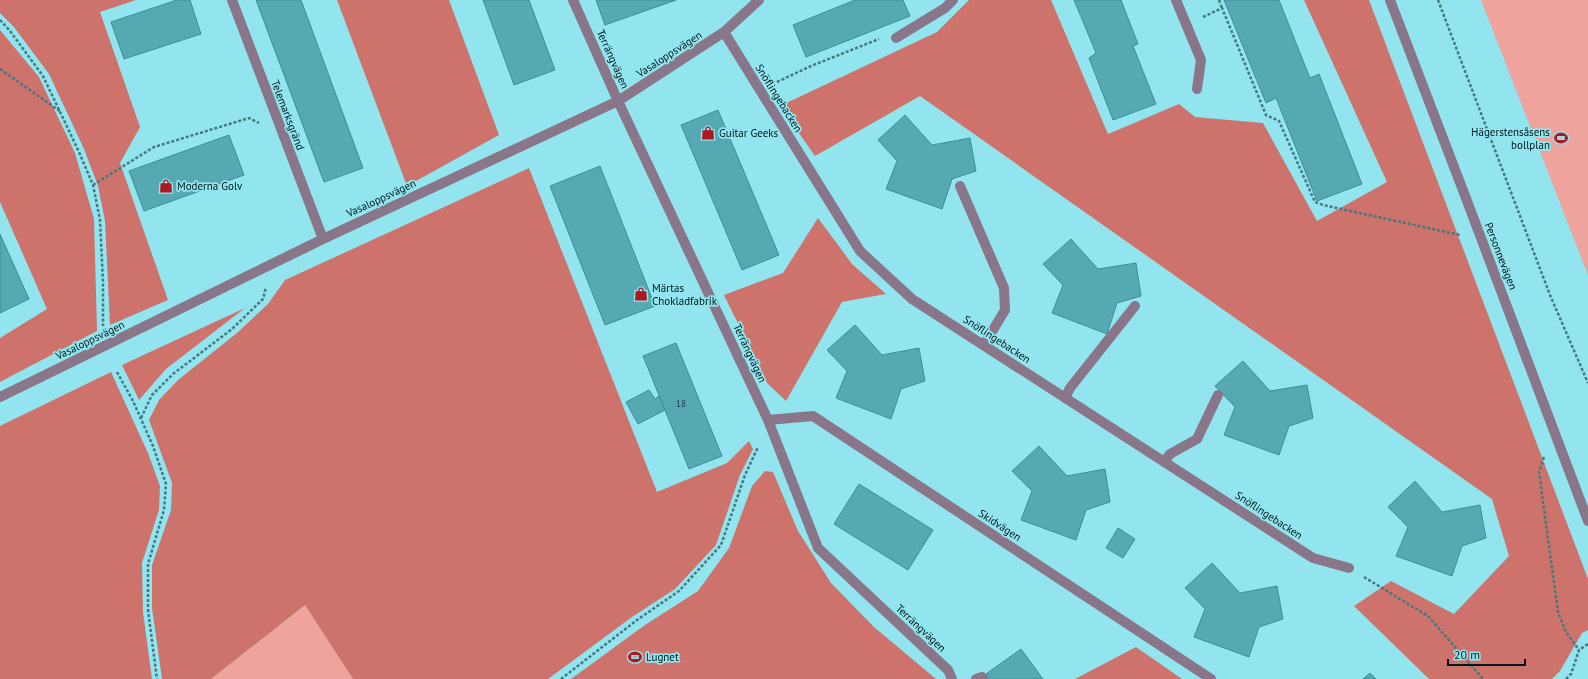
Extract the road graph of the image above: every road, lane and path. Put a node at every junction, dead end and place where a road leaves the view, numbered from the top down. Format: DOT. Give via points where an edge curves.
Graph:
graph roads {
  1 [pos="232,0"];
  2 [pos="573,0"];
  3 [pos="759,0"];
  4 [pos="953,0"];
  5 [pos="1176,0"];
  6 [pos="1219,0"];
  7 [pos="1390,0"];
  8 [pos="1438,0"];
  9 [pos="1222,8"];
  10 [pos="0,20"];
  11 [pos="1186,24"];
  12 [pos="724,32"];
  13 [pos="896,38"];
  14 [pos="0,69"];
  15 [pos="787,77"];
  16 [pos="1197,89"];
  17 [pos="618,101"];
  18 [pos="61,113"];
  19 [pos="282,133"];
  20 [pos="93,185"];
  21 [pos="960,186"];
  22 [pos="323,239"];
  23 [pos="1482,239"];
  24 [pos="272,263"];
  25 [pos="1135,306"];
  26 [pos="103,331"];
  27 [pos="984,345"];
  28 [pos="118,372"];
  29 [pos="1588,383"];
  30 [pos="1218,395"];
  31 [pos="0,397"];
  32 [pos="1065,398"];
  33 [pos="141,418"];
  34 [pos="768,420"];
  35 [pos="1554,431"];
  36 [pos="1164,462"];
  37 [pos="1588,521"];
  38 [pos="1349,568"];
  39 [pos="1588,644"];
  40 [pos="1579,650"];
  41 [pos="157,679"];
  42 [pos="561,679"];
  43 [pos="952,679"];
  44 [pos="976,679"];
  45 [pos="983,679"];
  46 [pos="1211,679"];
  47 [pos="1483,679"];
  48 [pos="1566,679"];
  1 -- 19 [label="street, Telemarksgränd"];
  2 -- 17 [label="street, Terrängvägen"];
  3 -- 12 [label="street, Vasaloppsvägen"];
  4 -- 13 [label="street" via="945,8"];
  5 -- 11 [label="street"];
  6 -- 9 [label="path"];
  7 -- 23 [label="street, Personnevägen"];
  8 -- 29 [label="path" via="1550,295"];
  9 -- 11 [label="path"];
  9 -- 23 [label="path" via="1266,115 1279,121 1314,202"];
  10 -- 18 [label="path" via="43,76"];
  11 -- 16 [label="street" via="1201,60"];
  12 -- 17 [label="street, Vasaloppsvägen"];
  12 -- 27 [label="street, Snöflingebacken" via="860,252 912,299"];
  13 -- 15 [label="path" via="876,39"];
  14 -- 18 [label="path"];
  17 -- 22 [label="street, Vasaloppsvägen"];
  17 -- 34 [label="street, Terrängvägen"];
  18 -- 20 [label="path"];
  19 -- 20 [label="path" via="249,118 154,147"];
  19 -- 22 [label="street, Telemarksgränd"];
  20 -- 26 [label="path" via="100,220"];
  21 -- 27 [label="street" via="1004,288 1005,310"];
  22 -- 24 [label="street, Vasaloppsvägen"];
  23 -- 35 [label="street, Personnevägen"];
  24 -- 31 [label="street, Vasaloppsvägen"];
  24 -- 33 [label="path" via="263,299 232,329 173,374 152,396"];
  25 -- 32 [label="street" via="1070,388"];
  27 -- 32 [label="street, Snöflingebacken"];
  28 -- 33 [label="path"];
  30 -- 36 [label="street" via="1197,439 1170,454"];
  32 -- 36 [label="street, Snöflingebacken"];
  33 -- 41 [label="path" via="166,484 164,510 148,564 148,610"];
  34 -- 42 [label="path" via="745,475 722,545 679,591"];
  34 -- 43 [label="street, Terrängvägen" via="818,548 948,670"];
  34 -- 46 [label="street, Skidvägen" via="813,416"];
  35 -- 37 [label="street, Personnevägen"];
  35 -- 40 [label="path" via="1539,472 1558,612 1566,632"];
  36 -- 38 [label="street, Snöflingebacken" via="1313,558"];
  38 -- 47 [label="path" via="1428,616"];
  39 -- 40 [label="path"];
  40 -- 48 [label="path" via="1571,674"];
  44 -- 45 [label="street"];
}
